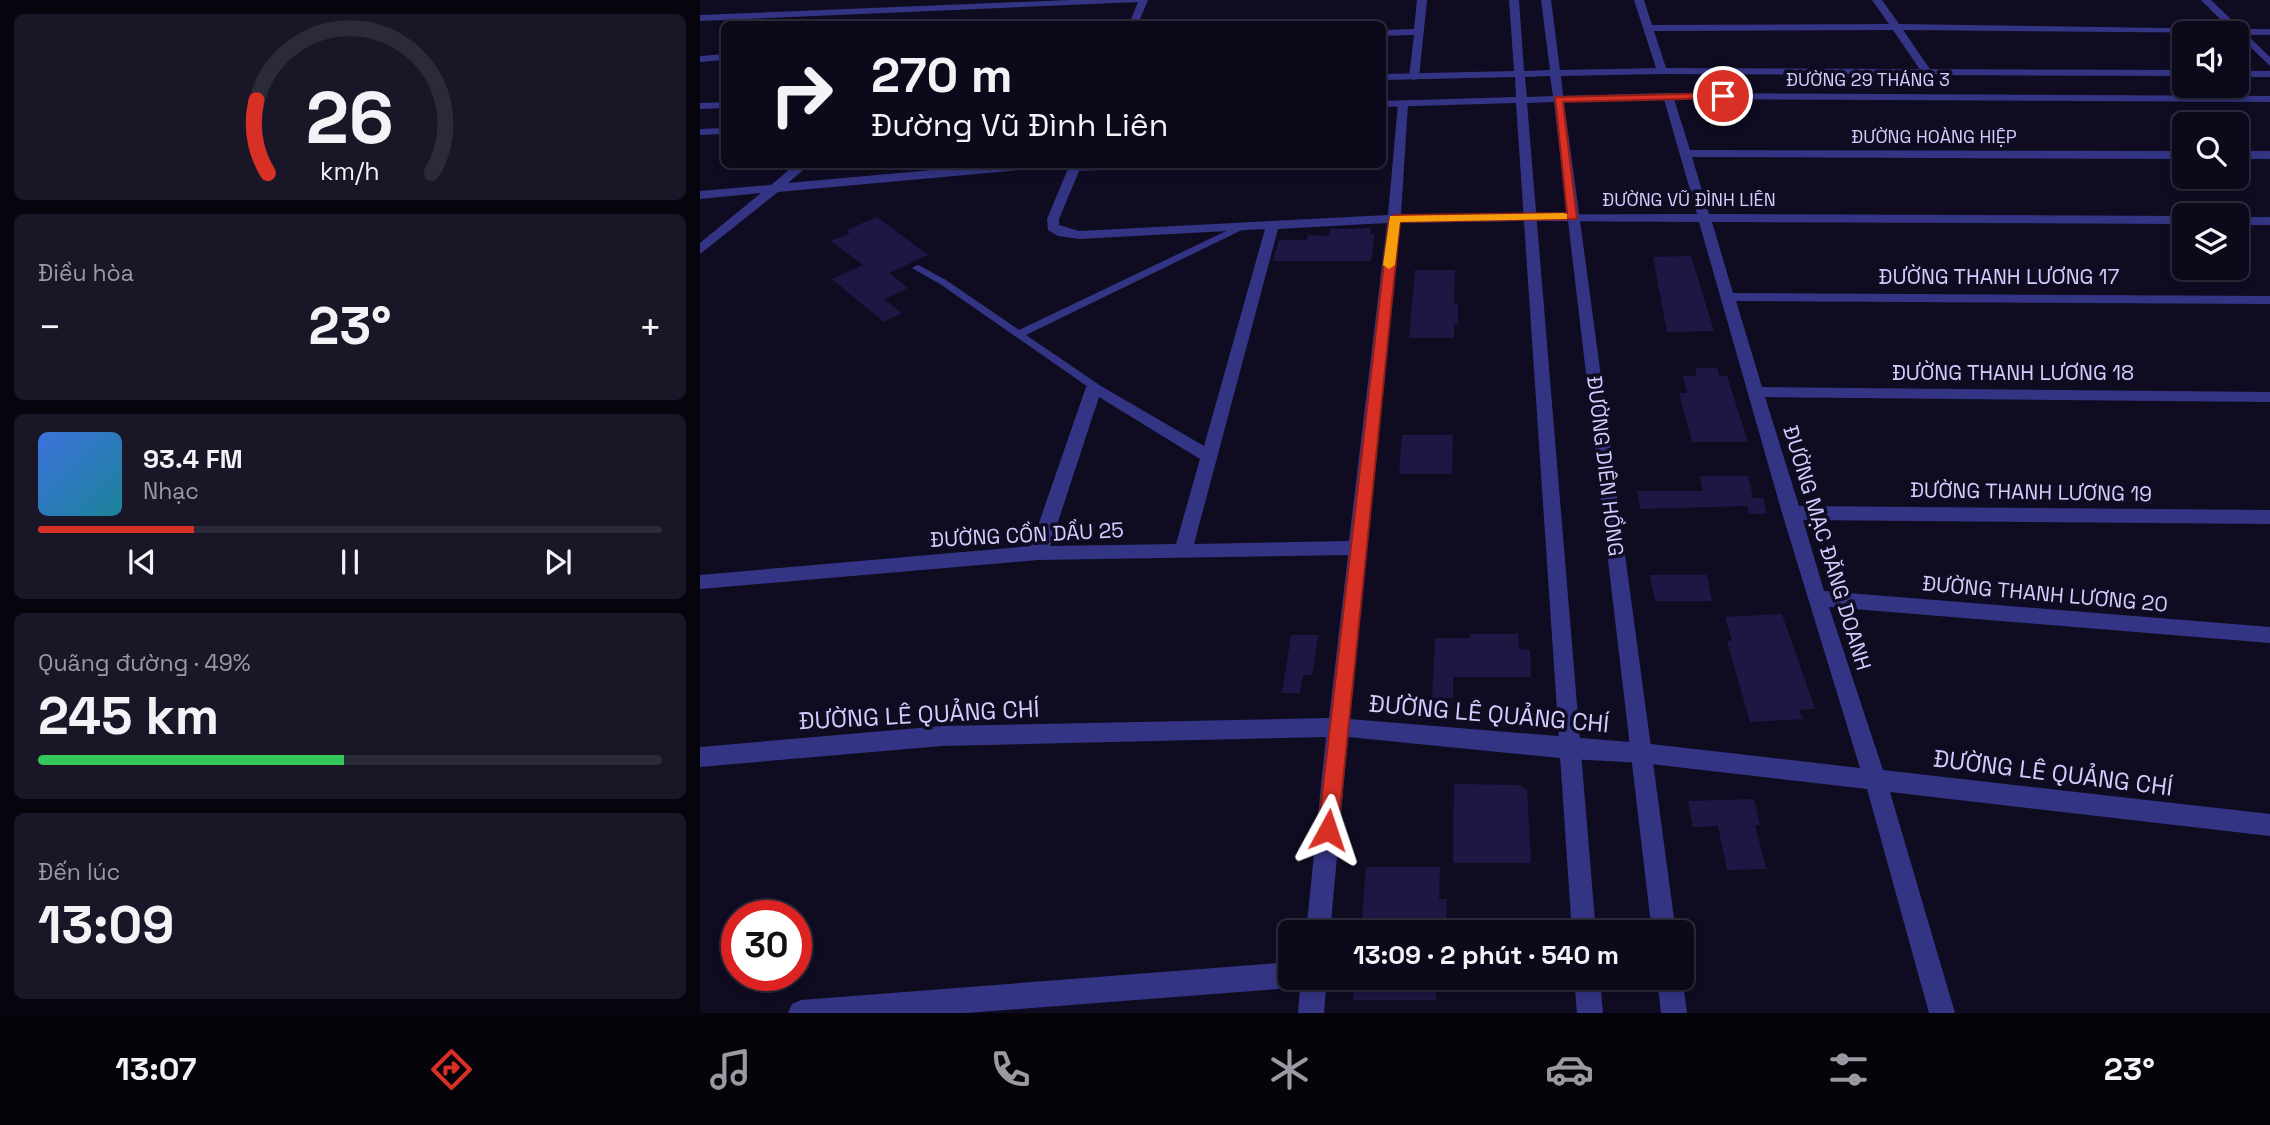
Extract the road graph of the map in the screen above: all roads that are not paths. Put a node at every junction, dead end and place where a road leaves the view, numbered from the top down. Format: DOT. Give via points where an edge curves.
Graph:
graph roads {
  1 [pos="1135,0"];
  2 [pos="1143,0"];
  3 [pos="1422,0"];
  4 [pos="1514,0"];
  5 [pos="1546,0"];
  6 [pos="1639,0"];
  7 [pos="1877,0"];
  8 [pos="2206,0"];
  9 [pos="954,3"];
  10 [pos="945,15"];
  11 [pos="700,18"];
  12 [pos="1135,21"];
  13 [pos="2227,21"];
  14 [pos="1896,27"];
  15 [pos="1648,28"];
  16 [pos="2172,30"];
  17 [pos="2249,31"];
  18 [pos="1418,32"];
  19 [pos="2270,32"];
  20 [pos="1386,33"];
  21 [pos="2249,43"];
  22 [pos="721,57"];
  23 [pos="700,59"];
  24 [pos="2270,63"];
  25 [pos="1662,71"];
  26 [pos="1927,72"];
  27 [pos="1555,73"];
  28 [pos="2172,73"];
  29 [pos="1521,74"];
  30 [pos="2249,74"];
  31 [pos="2270,74"];
  32 [pos="1414,77"];
  33 [pos="1386,78"];
  34 [pos="1668,96"];
  35 [pos="1558,99"];
  36 [pos="2270,99"];
  37 [pos="1522,100"];
  38 [pos="1386,104"];
  39 [pos="1403,104"];
  40 [pos="721,105"];
  41 [pos="700,106"];
  42 [pos="721,131"];
  43 [pos="700,132"];
  44 [pos="1685,153"];
  45 [pos="2172,155"];
  46 [pos="2249,155"];
  47 [pos="2270,155"];
  48 [pos="799,168"];
  49 [pos="1002,168"];
  50 [pos="1074,168"];
  51 [pos="772,190"];
  52 [pos="700,195"];
  53 [pos="1530,217"];
  54 [pos="1573,217"];
  55 [pos="1704,217"];
  56 [pos="1394,219"];
  57 [pos="2172,220"];
  58 [pos="2249,220"];
  59 [pos="2270,221"];
  60 [pos="1273,225"];
  61 [pos="1243,226"];
  62 [pos="700,250"];
  63 [pos="917,268"];
  64 [pos="1728,297"];
  65 [pos="2270,300"];
  66 [pos="1020,334"];
  67 [pos="1094,387"];
  68 [pos="1756,392"];
  69 [pos="2270,397"];
  70 [pos="1209,457"];
  71 [pos="1791,513"];
  72 [pos="2270,517"];
  73 [pos="1358,548"];
  74 [pos="1186,551"];
  75 [pos="1038,553"];
  76 [pos="700,582"];
  77 [pos="1817,598"];
  78 [pos="2270,635"];
  79 [pos="1338,727"];
  80 [pos="1570,749"];
  81 [pos="1642,753"];
  82 [pos="700,757"];
  83 [pos="1875,779"];
  84 [pos="2270,825"];
  85 [pos="1319,920"];
  86 [pos="1583,920"];
  87 [pos="1662,920"];
  88 [pos="1278,976"];
  89 [pos="1313,990"];
  90 [pos="1588,990"];
  91 [pos="1671,990"];
  92 [pos="801,1013"];
  93 [pos="1311,1013"];
  94 [pos="1590,1013"];
  95 [pos="1674,1013"];
  96 [pos="1941,1013"];
  1 -- 9 [label="street"];
  2 -- 12 [label="street"];
  3 -- 18 [label="street"];
  4 -- 29 [label="street"];
  5 -- 27 [label="street, ĐƯỜNG DIÊN HỒNG"];
  6 -- 15 [label="street"];
  7 -- 14 [label="street"];
  8 -- 13 [label="street"];
  9 -- 10 [label="street"];
  9 -- 11 [label="street"];
  14 -- 15 [label="street"];
  14 -- 16 [label="street"];
  14 -- 26 [label="street"];
  15 -- 25 [label="street"];
  17 -- 19 [label="street"];
  18 -- 20 [label="street"];
  18 -- 32 [label="street"];
  21 -- 24 [label="street"];
  22 -- 23 [label="street"];
  25 -- 26 [label="street, ĐƯỜNG 29 THÁNG 3"];
  25 -- 27 [label="street, ĐƯỜNG 29 THÁNG 3"];
  26 -- 28 [label="street, ĐƯỜNG 29 THÁNG 3"];
  27 -- 29 [label="street, ĐƯỜNG 29 THÁNG 3"];
  27 -- 35 [label="street, ĐƯỜNG DIÊN HỒNG"];
  29 -- 32 [label="street, ĐƯỜNG 29 THÁNG 3"];
  29 -- 37 [label="street"];
  30 -- 31 [label="street"];
  32 -- 33 [label="street, ĐƯỜNG 29 THÁNG 3"];
  34 -- 35 [label="street, ĐƯỜNG 29 THÁNG 3"];
  34 -- 36 [label="street, ĐƯỜNG 29 THÁNG 3"];
  34 -- 44 [label="street, ĐƯỜNG MẠC ĐĂNG DOANH"];
  35 -- 37 [label="street, ĐƯỜNG 29 THÁNG 3"];
  35 -- 54 [label="street, ĐƯỜNG DIÊN HỒNG"];
  37 -- 39 [label="street, ĐƯỜNG 29 THÁNG 3"];
  37 -- 53 [label="street"];
  38 -- 39 [label="street, ĐƯỜNG 29 THÁNG 3"];
  39 -- 56 [label="street"];
  40 -- 41 [label="street"];
  42 -- 43 [label="street"];
  44 -- 45 [label="street, ĐƯỜNG HOÀNG HIỆP"];
  44 -- 55 [label="street, ĐƯỜNG MẠC ĐĂNG DOANH"];
  46 -- 47 [label="street"];
  48 -- 51 [label="street"];
  49 -- 51 [label="street"];
  50 -- 61 [label="street, ĐƯỜNG VŨ ĐÌNH LIÊN" via="1053,219 1053,227 1062,233"];
  51 -- 52 [label="street"];
  51 -- 62 [label="street"];
  53 -- 54 [label="street, ĐƯỜNG VŨ ĐÌNH LIÊN"];
  53 -- 56 [label="street, ĐƯỜNG VŨ ĐÌNH LIÊN"];
  53 -- 80 [label="street"];
  54 -- 55 [label="street, ĐƯỜNG VŨ ĐÌNH LIÊN"];
  54 -- 81 [label="street, ĐƯỜNG DIÊN HỒNG"];
  55 -- 57 [label="street, ĐƯỜNG VŨ ĐÌNH LIÊN"];
  55 -- 64 [label="street, ĐƯỜNG MẠC ĐĂNG DOANH"];
  56 -- 60 [label="street, ĐƯỜNG VŨ ĐÌNH LIÊN"];
  56 -- 73 [label="street"];
  58 -- 59 [label="street"];
  60 -- 61 [label="street, ĐƯỜNG VŨ ĐÌNH LIÊN"];
  60 -- 70 [label="street"];
  61 -- 66 [label="lane"];
  63 -- 66 [label="lane"];
  64 -- 65 [label="street, ĐƯỜNG THANH LƯƠNG 17"];
  64 -- 68 [label="street, ĐƯỜNG MẠC ĐĂNG DOANH"];
  66 -- 67 [label="lane"];
  67 -- 70 [label="street"];
  67 -- 75 [label="street"];
  68 -- 69 [label="street, ĐƯỜNG THANH LƯƠNG 18"];
  68 -- 71 [label="street, ĐƯỜNG MẠC ĐĂNG DOANH"];
  70 -- 74 [label="street"];
  71 -- 72 [label="street, ĐƯỜNG THANH LƯƠNG 19"];
  71 -- 77 [label="street, ĐƯỜNG MẠC ĐĂNG DOANH"];
  73 -- 74 [label="street, ĐƯỜNG CỒN DẦU 25"];
  73 -- 79 [label="street"];
  74 -- 75 [label="street, ĐƯỜNG CỒN DẦU 25"];
  75 -- 76 [label="street, ĐƯỜNG CỒN DẦU 25"];
  77 -- 78 [label="street, ĐƯỜNG THANH LƯƠNG 20"];
  77 -- 83 [label="street, ĐƯỜNG MẠC ĐĂNG DOANH"];
  79 -- 80 [label="street, ĐƯỜNG LÊ QUẢNG CHÍ"];
  79 -- 82 [label="street, ĐƯỜNG LÊ QUẢNG CHÍ" via="943,736"];
  79 -- 85 [label="street"];
  80 -- 81 [label="street, ĐƯỜNG LÊ QUẢNG CHÍ"];
  80 -- 86 [label="street"];
  81 -- 83 [label="street, ĐƯỜNG LÊ QUẢNG CHÍ"];
  81 -- 87 [label="street, ĐƯỜNG DIÊN HỒNG"];
  83 -- 84 [label="street, ĐƯỜNG LÊ QUẢNG CHÍ"];
  83 -- 96 [label="street, ĐƯỜNG MẠC ĐĂNG DOANH"];
  88 -- 92 [label="street"];
  89 -- 93 [label="street"];
  90 -- 94 [label="street"];
  91 -- 95 [label="street"];
}
